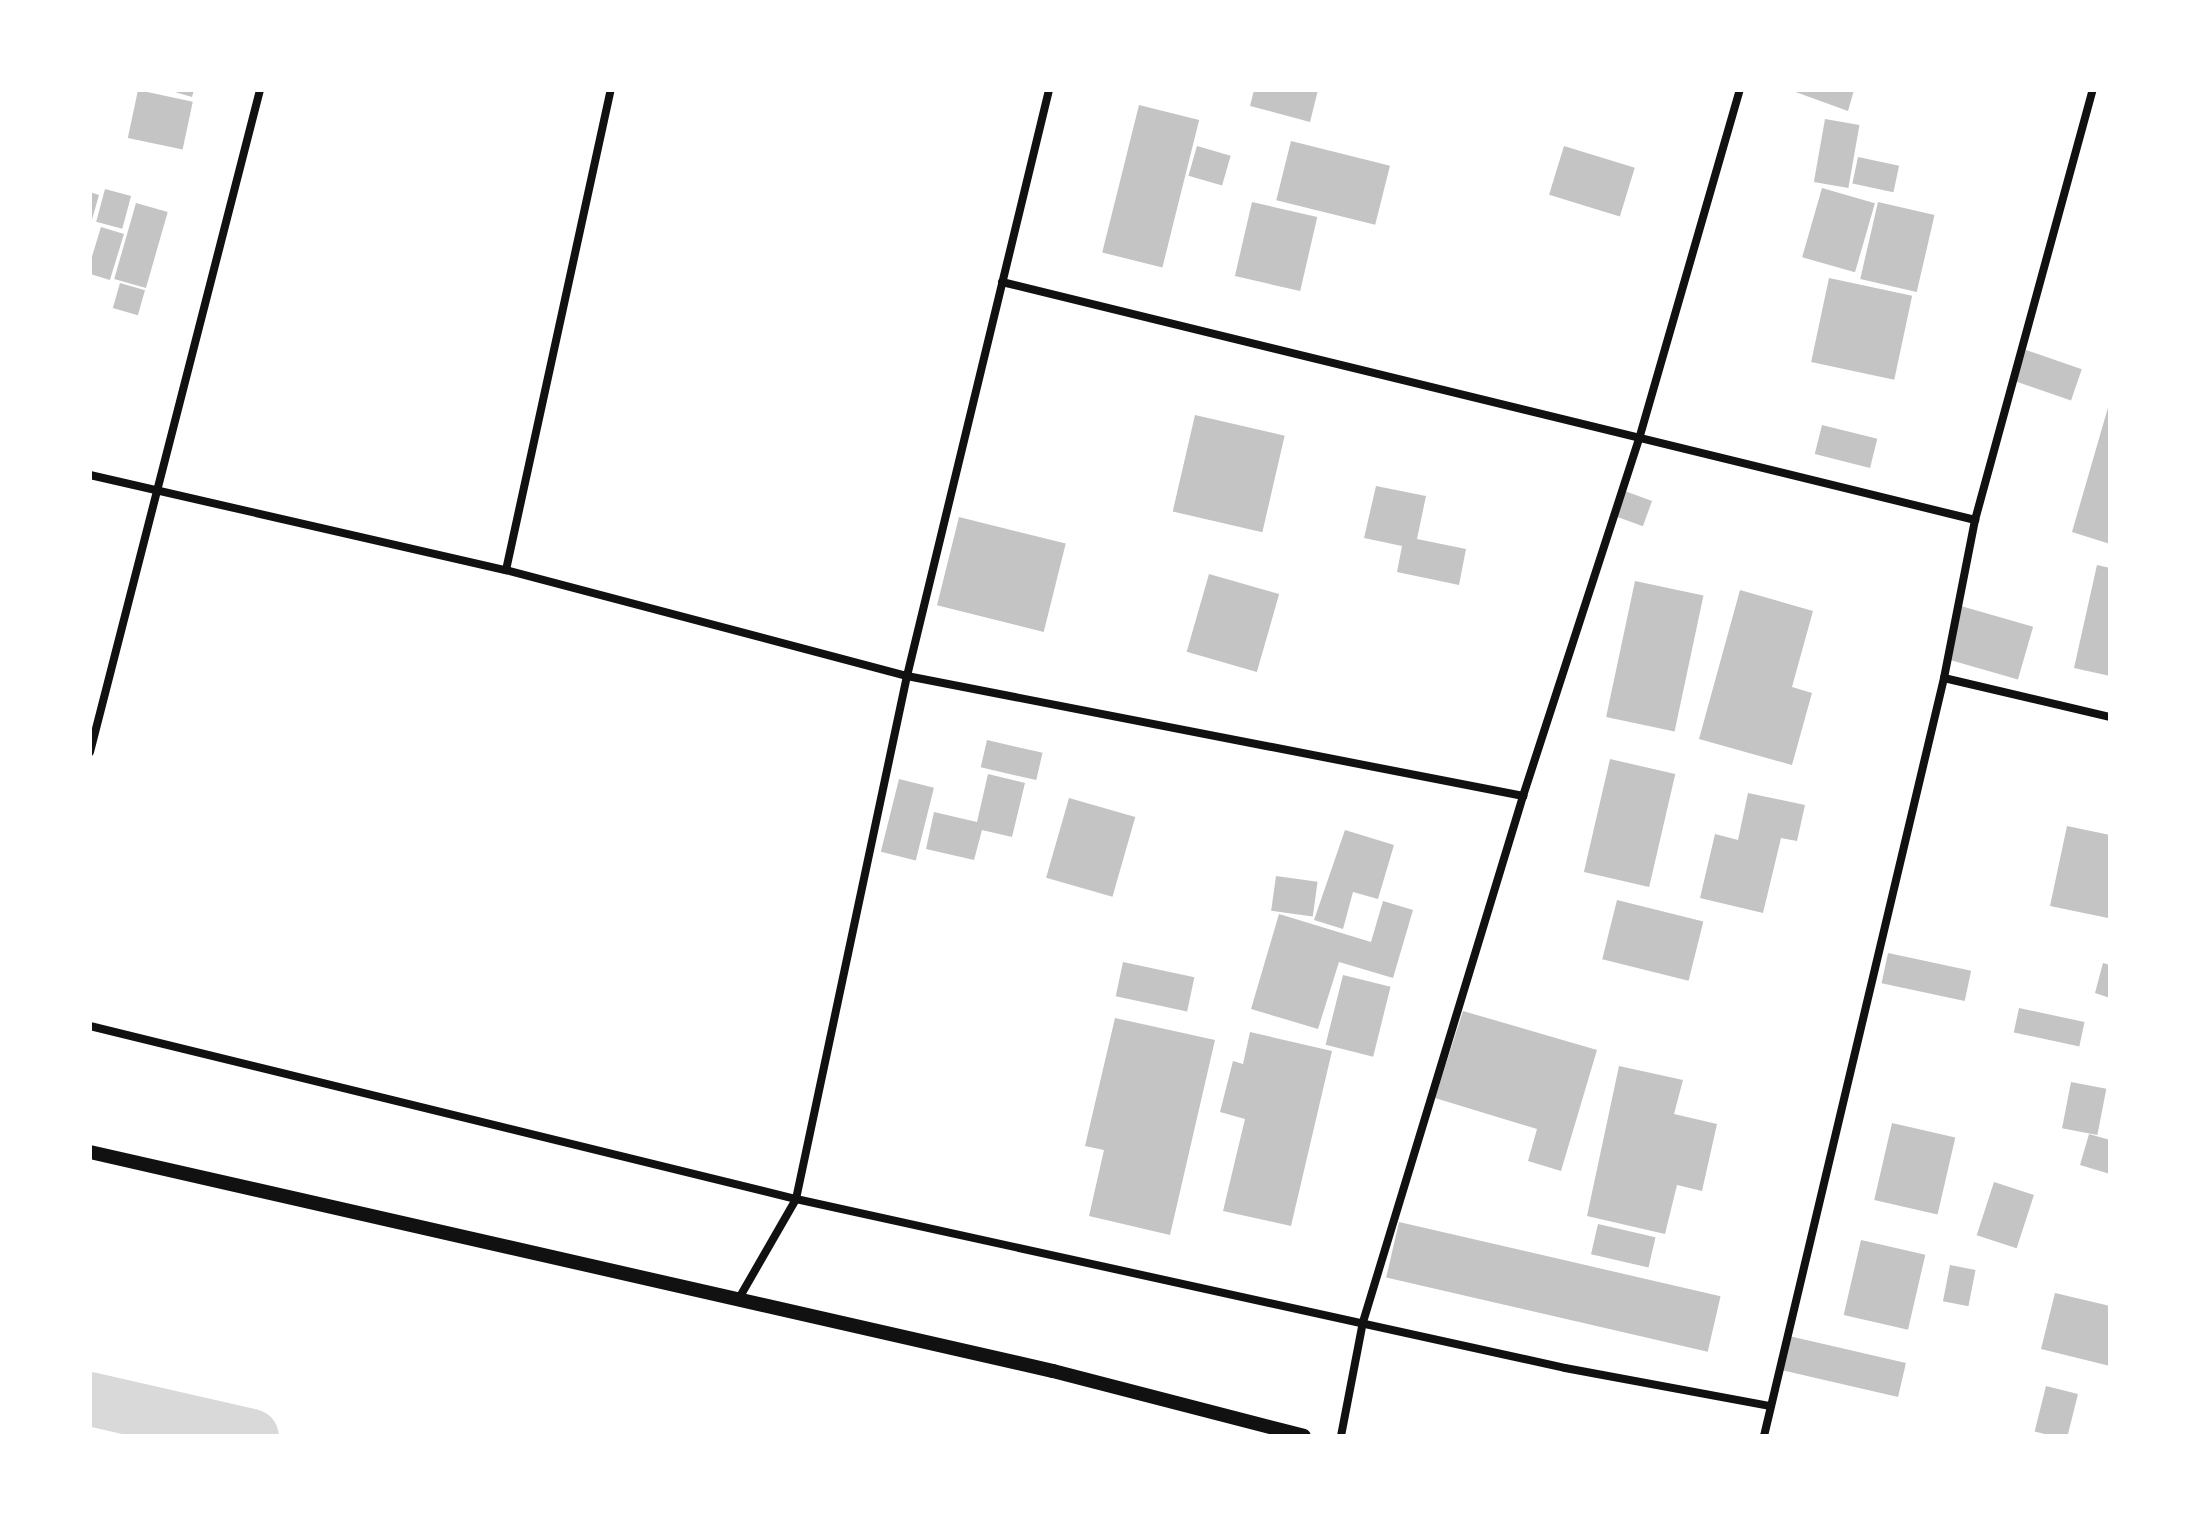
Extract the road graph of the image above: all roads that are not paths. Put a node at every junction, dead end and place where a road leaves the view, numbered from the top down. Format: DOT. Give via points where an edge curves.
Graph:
graph roads {
  1 [pos="260,90"];
  2 [pos="611,90"];
  3 [pos="1049,90"];
  4 [pos="1740,90"];
  5 [pos="2093,90"];
  6 [pos="1002,282"];
  7 [pos="1639,439"];
  8 [pos="90,475"];
  9 [pos="156,492"];
  10 [pos="1975,520"];
  11 [pos="506,570"];
  12 [pos="907,676"];
  13 [pos="1944,678"];
  14 [pos="2110,717"];
  15 [pos="90,752"];
  16 [pos="1523,796"];
  17 [pos="90,1026"];
  18 [pos="90,1152"];
  19 [pos="796,1199"];
  20 [pos="738,1300"];
  21 [pos="1363,1322"];
  22 [pos="1771,1406"];
  23 [pos="1304,1436"];
  24 [pos="1341,1436"];
  25 [pos="1764,1436"];
  1 -- 9 [label="street"];
  2 -- 11 [label="street"];
  3 -- 6 [label="street"];
  4 -- 7 [label="street"];
  5 -- 10 [label="street"];
  6 -- 7 [label="street"];
  6 -- 12 [label="street"];
  7 -- 10 [label="street"];
  7 -- 16 [label="street"];
  8 -- 9 [label="street"];
  9 -- 11 [label="street"];
  9 -- 15 [label="street"];
  10 -- 13 [label="street"];
  11 -- 12 [label="street"];
  12 -- 16 [label="street"];
  12 -- 19 [label="street"];
  13 -- 14 [label="street"];
  13 -- 22 [label="street"];
  16 -- 21 [label="street"];
  17 -- 19 [label="street"];
  18 -- 20 [label="street"];
  19 -- 20 [label="street"];
  19 -- 21 [label="street"];
  20 -- 23 [label="street" via="1053,1371"];
  21 -- 22 [label="street" via="1565,1368"];
  21 -- 24 [label="street"];
  22 -- 25 [label="street"];
}
